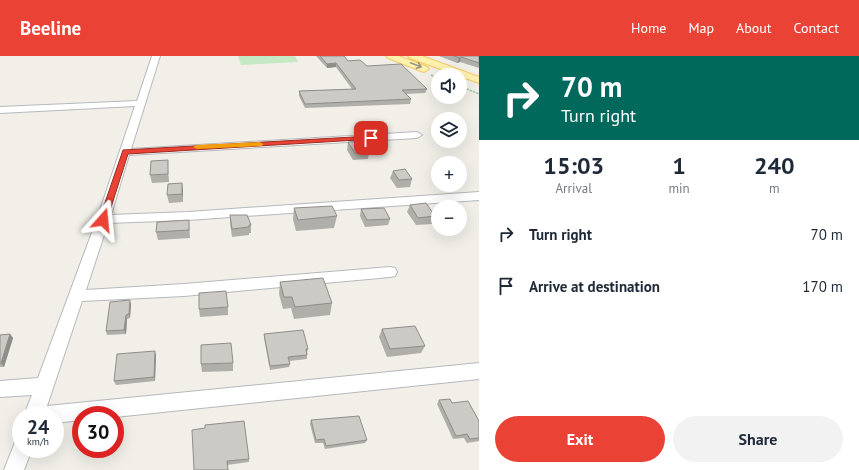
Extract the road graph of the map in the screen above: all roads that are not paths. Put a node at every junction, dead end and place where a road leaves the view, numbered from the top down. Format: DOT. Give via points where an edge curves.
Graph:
graph roads {
  1 [pos="156,56"];
  2 [pos="391,56"];
  3 [pos="413,56"];
  4 [pos="435,68"];
  5 [pos="431,69"];
  6 [pos="467,77"];
  7 [pos="479,80"];
  8 [pos="467,85"];
  9 [pos="479,90"];
  10 [pos="141,104"];
  11 [pos="0,110"];
  12 [pos="417,135"];
  13 [pos="125,152"];
  14 [pos="479,196"];
  15 [pos="103,220"];
  16 [pos="390,272"];
  17 [pos="76,296"];
  18 [pos="479,371"];
  19 [pos="43,386"];
  20 [pos="0,389"];
  21 [pos="37,406"];
  22 [pos="64,413"];
  23 [pos="19,458"];
  24 [pos="14,470"];
  1 -- 10 [label="street"];
  2 -- 5 [label="main road, one-way"];
  3 -- 4 [label="main road"];
  6 -- 7 [label="main road"];
  8 -- 9 [label="main road"];
  10 -- 11 [label="street"];
  10 -- 13 [label="street"];
  12 -- 13 [label="street"];
  13 -- 15 [label="street"];
  14 -- 15 [label="street"];
  15 -- 17 [label="street"];
  16 -- 17 [label="street" via="184,290"];
  17 -- 19 [label="street"];
  18 -- 22 [label="street"];
  19 -- 20 [label="street"];
  19 -- 21 [label="street"];
  23 -- 24 [label="street"];
}
